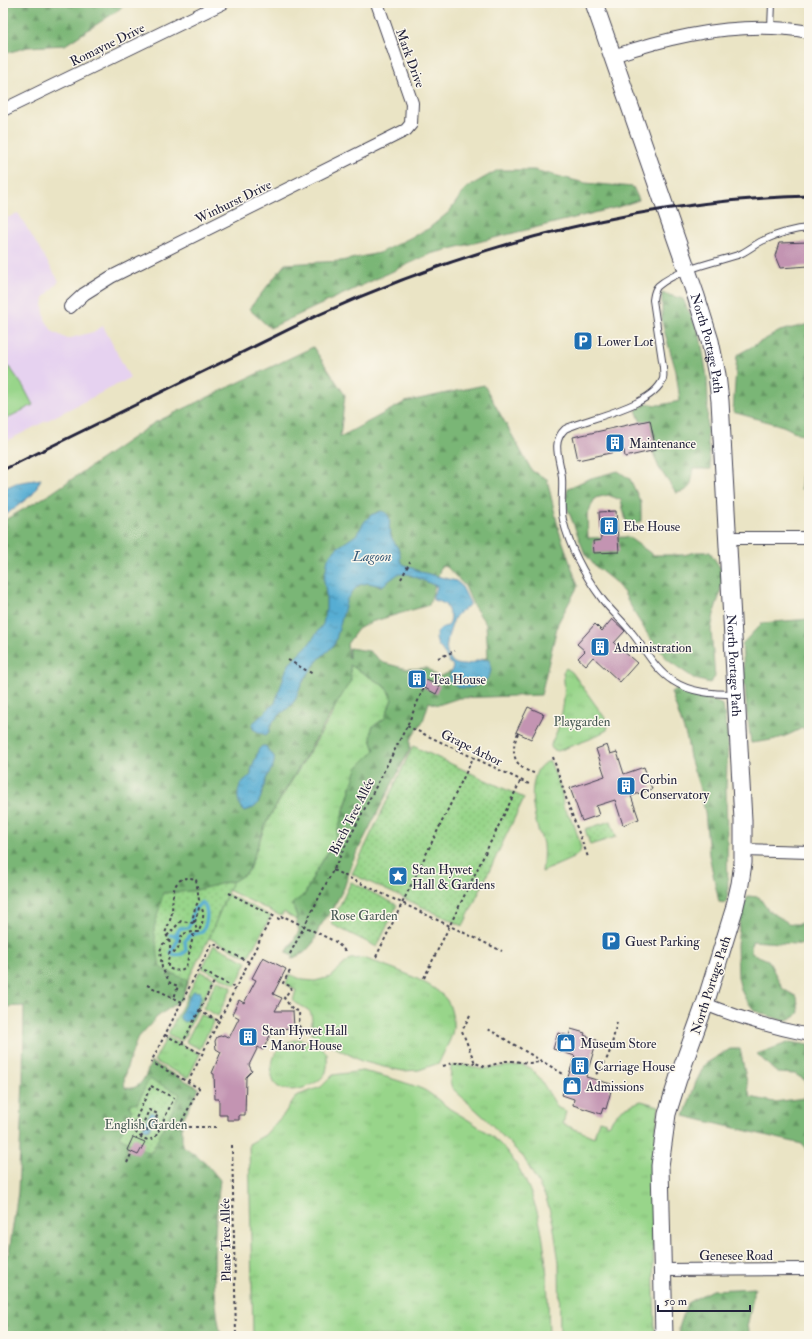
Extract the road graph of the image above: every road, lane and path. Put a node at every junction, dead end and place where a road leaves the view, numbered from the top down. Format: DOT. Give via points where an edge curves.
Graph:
graph roads {
  1 [pos="223,3"];
  2 [pos="376,3"];
  3 [pos="594,3"];
  4 [pos="772,3"];
  5 [pos="771,28"];
  6 [pos="809,32"];
  7 [pos="613,56"];
  8 [pos="3,110"];
  9 [pos="411,124"];
  10 [pos="809,228"];
  11 [pos="688,271"];
  12 [pos="70,307"];
  13 [pos="728,538"];
  14 [pos="809,538"];
  15 [pos="410,562"];
  16 [pos="401,579"];
  17 [pos="455,651"];
  18 [pos="438,658"];
  19 [pos="288,660"];
  20 [pos="313,674"];
  21 [pos="426,685"];
  22 [pos="736,694"];
  23 [pos="407,726"];
  24 [pos="518,733"];
  25 [pos="553,756"];
  26 [pos="473,758"];
  27 [pos="534,773"];
  28 [pos="521,780"];
  29 [pos="529,784"];
  30 [pos="744,850"];
  31 [pos="809,852"];
  32 [pos="588,857"];
  33 [pos="333,870"];
  34 [pos="228,894"];
  35 [pos="402,903"];
  36 [pos="272,916"];
  37 [pos="193,923"];
  38 [pos="450,926"];
  39 [pos="304,927"];
  40 [pos="198,932"];
  41 [pos="194,933"];
  42 [pos="167,936"];
  43 [pos="170,940"];
  44 [pos="502,950"];
  45 [pos="173,951"];
  46 [pos="346,952"];
  47 [pos="290,954"];
  48 [pos="376,957"];
  49 [pos="249,962"];
  50 [pos="199,969"];
  51 [pos="290,971"];
  52 [pos="216,978"];
  53 [pos="424,978"];
  54 [pos="147,984"];
  55 [pos="236,988"];
  56 [pos="174,998"];
  57 [pos="182,1002"];
  58 [pos="705,1004"];
  59 [pos="199,1011"];
  60 [pos="470,1015"];
  61 [pos="219,1021"];
  62 [pos="617,1022"];
  63 [pos="488,1029"];
  64 [pos="165,1035"];
  65 [pos="809,1035"];
  66 [pos="300,1036"];
  67 [pos="182,1044"];
  68 [pos="202,1054"];
  69 [pos="543,1062"];
  70 [pos="475,1063"];
  71 [pos="443,1066"];
  72 [pos="596,1074"];
  73 [pos="565,1075"];
  74 [pos="188,1082"];
  75 [pos="163,1122"];
  76 [pos="183,1122"];
  77 [pos="216,1127"];
  78 [pos="144,1132"];
  79 [pos="141,1138"];
  80 [pos="232,1144"];
  81 [pos="132,1152"];
  82 [pos="127,1163"];
  83 [pos="809,1269"];
  84 [pos="663,1270"];
  85 [pos="236,1336"];
  86 [pos="664,1336"];
  1 -- 8 [label="street, Romayne Drive"];
  2 -- 9 [label="street, Mark Drive" via="412,103"];
  3 -- 7 [label="main road, North Portage Path"];
  4 -- 5 [label="lane"];
  5 -- 6 [label="street"];
  5 -- 7 [label="street" via="708,32 644,45"];
  7 -- 11 [label="main road, North Portage Path"];
  9 -- 12 [label="street, Winhurst Drive" via="406,130 376,146 111,277 84,294"];
  10 -- 11 [label="lane" via="777,235 740,254"];
  11 -- 13 [label="main road, North Portage Path" via="718,375"];
  11 -- 22 [label="lane" via="671,278 654,290 653,300 663,367 660,384 638,402 572,425 560,434 557,447 562,476 561,507 571,543 590,581 663,673 684,687 714,694"];
  13 -- 14 [label="street"];
  13 -- 22 [label="main road, North Portage Path"];
  15 -- 16 [label="path"];
  17 -- 18 [label="path"];
  19 -- 20 [label="path"];
  21 -- 23 [label="path, Birch Tree Allée"];
  22 -- 30 [label="main road, North Portage Path"];
  23 -- 26 [label="path, Grape Arbor"];
  23 -- 33 [label="path, Birch Tree Allée"];
  24 -- 27 [label="path" via="514,746 516,759 524,769"];
  25 -- 32 [label="path"];
  26 -- 28 [label="path, Grape Arbor"];
  26 -- 35 [label="path"];
  28 -- 29 [label="path, Grape Arbor"];
  28 -- 38 [label="path"];
  30 -- 31 [label="street"];
  30 -- 58 [label="main road, North Portage Path" via="734,910"];
  33 -- 35 [label="path"];
  33 -- 39 [label="path, Birch Tree Allée"];
  34 -- 36 [label="path"];
  35 -- 38 [label="path"];
  35 -- 48 [label="path"];
  36 -- 39 [label="path" via="281,920 283,916"];
  36 -- 49 [label="path"];
  37 -- 40 [label="path"];
  37 -- 40 [label="path" via="199,908 202,908 204,916"];
  37 -- 42 [label="path" via="181,921"];
  37 -- 42 [label="path" via="199,900 196,879 183,878 175,887 170,920 165,933"];
  38 -- 44 [label="path"];
  38 -- 53 [label="path"];
  39 -- 46 [label="path" via="336,942"];
  39 -- 47 [label="path, Birch Tree Allée"];
  40 -- 41 [label="path"];
  41 -- 43 [label="path" via="186,967 182,970 168,968"];
  41 -- 45 [label="path" via="182,934 178,949"];
  42 -- 43 [label="path"];
  43 -- 56 [label="path" via="163,944 160,950 165,976 170,983 178,986"];
  49 -- 50 [label="path" via="212,943"];
  49 -- 55 [label="path"];
  50 -- 52 [label="path"];
  50 -- 57 [label="path"];
  51 -- 66 [label="path" via="283,983 292,987 284,998 291,1008 299,1011"];
  52 -- 55 [label="path"];
  52 -- 59 [label="path"];
  54 -- 56 [label="path"];
  55 -- 61 [label="path"];
  56 -- 57 [label="path"];
  57 -- 64 [label="path"];
  58 -- 65 [label="street" via="763,1025"];
  58 -- 84 [label="main road, North Portage Path" via="667,1114 660,1166"];
  59 -- 61 [label="path"];
  59 -- 67 [label="path"];
  60 -- 70 [label="path" via="462,1031"];
  61 -- 68 [label="path"];
  62 -- 72 [label="path" via="607,1059"];
  63 -- 69 [label="path"];
  64 -- 67 [label="path"];
  64 -- 74 [label="path" via="151,1062"];
  67 -- 68 [label="path"];
  68 -- 74 [label="path"];
  69 -- 70 [label="path" via="505,1061 486,1067"];
  69 -- 73 [label="path"];
  70 -- 71 [label="path" via="453,1063"];
  74 -- 76 [label="path" via="199,1088"];
  75 -- 76 [label="path" via="179,1129"];
  75 -- 79 [label="path" via="156,1138"];
  75 -- 79 [label="path" via="174,1098 151,1086 133,1125"];
  76 -- 77 [label="path" via="189,1127"];
  78 -- 78 [label="path" via="142,1126 150,1110 158,1114 150,1130"];
  78 -- 79 [label="path"];
  80 -- 85 [label="path, Plane Tree Allée"];
  81 -- 82 [label="path"];
  83 -- 84 [label="street, Genesee Road"];
  84 -- 86 [label="main road, North Portage Path"];
}
